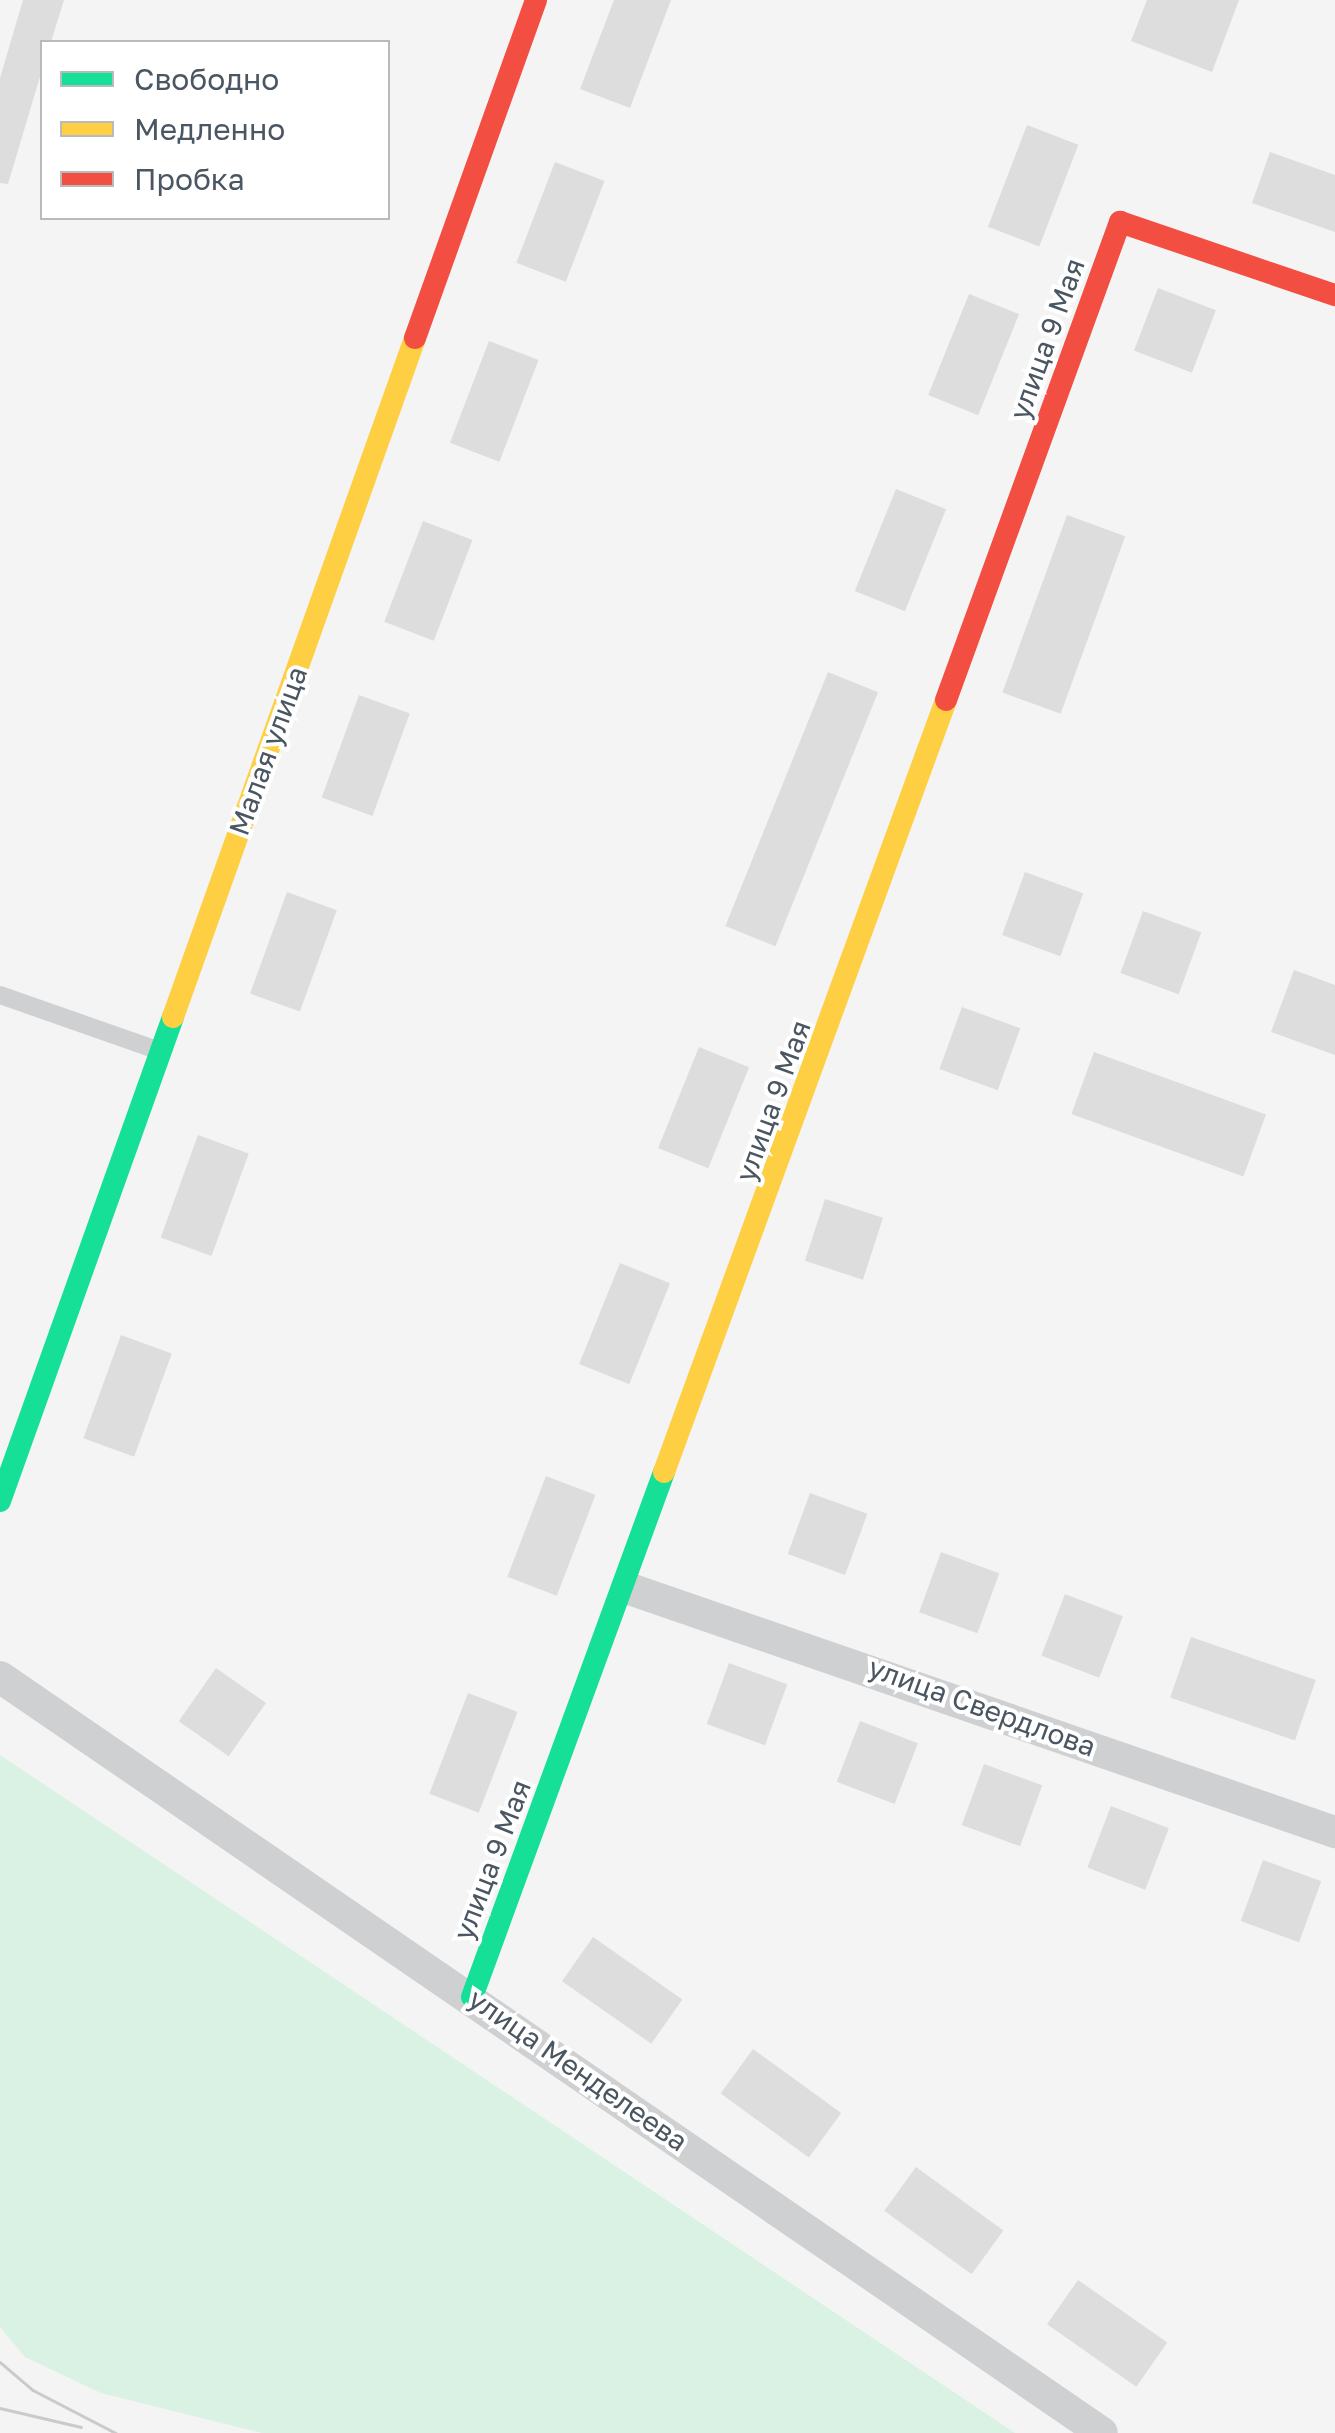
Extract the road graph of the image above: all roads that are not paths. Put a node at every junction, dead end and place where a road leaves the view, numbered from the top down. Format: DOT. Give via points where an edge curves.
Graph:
graph roads {
  1 [pos="536,0"];
  2 [pos="1335,295"];
  3 [pos="0,995"];
  4 [pos="160,1052"];
  5 [pos="0,1501"];
  6 [pos="627,1588"];
  7 [pos="0,1677"];
  8 [pos="1335,1832"];
  9 [pos="472,1997"];
  10 [pos="1102,2433"];
  1 -- 4 [label="street, Малая улица"];
  2 -- 6 [label="street, улица 9 Мая" via="1120,222"];
  3 -- 4 [label="lane"];
  4 -- 5 [label="street, Малая улица"];
  6 -- 8 [label="street, улица Свердлова"];
  6 -- 9 [label="street, улица 9 Мая"];
  7 -- 9 [label="street, улица Менделеева"];
  9 -- 10 [label="street, улица Менделеева"];
}
